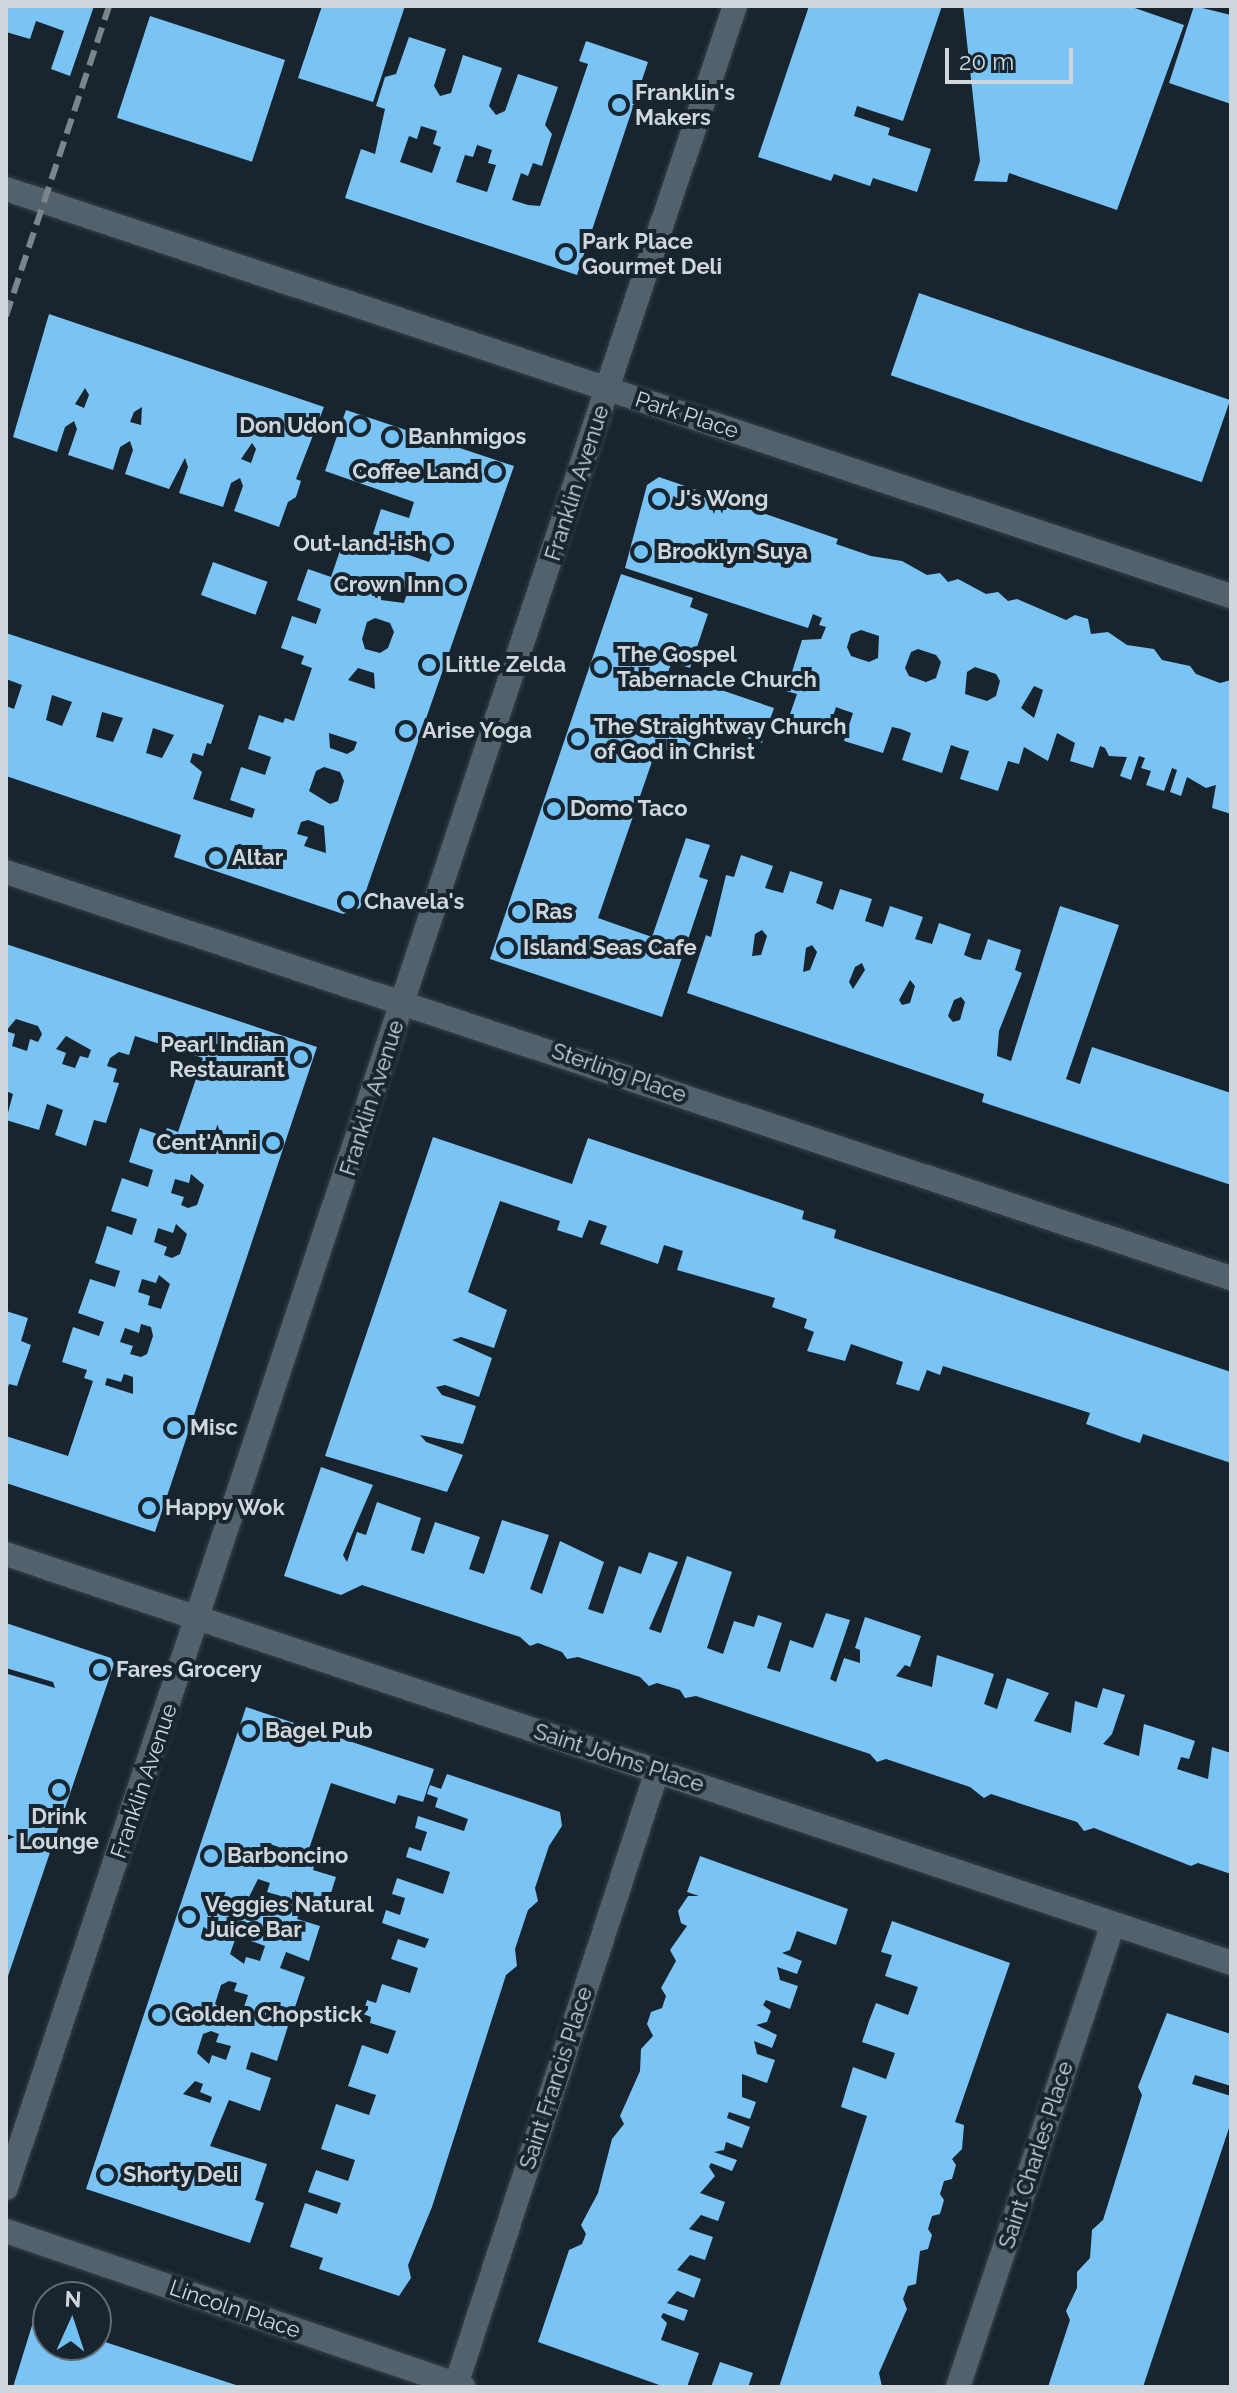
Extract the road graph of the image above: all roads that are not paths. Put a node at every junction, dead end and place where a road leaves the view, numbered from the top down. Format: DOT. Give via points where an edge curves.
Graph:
graph roads {
  1 [pos="735,6"];
  2 [pos="6,189"];
  3 [pos="608,389"];
  4 [pos="1231,596"];
  5 [pos="6,872"];
  6 [pos="404,1002"];
  7 [pos="1231,1278"];
  8 [pos="6,1554"];
  9 [pos="199,1618"];
  10 [pos="657,1771"];
  11 [pos="1113,1924"];
  12 [pos="1231,1963"];
  13 [pos="6,2188"];
  14 [pos="6,2231"];
  15 [pos="460,2386"];
  16 [pos="958,2387"];
  1 -- 3 [label="street, Franklin Avenue"];
  2 -- 3 [label="street, Park Place"];
  3 -- 4 [label="street, Park Place"];
  3 -- 6 [label="street, Franklin Avenue"];
  5 -- 6 [label="street, Sterling Place"];
  6 -- 7 [label="street, Sterling Place"];
  6 -- 9 [label="street, Franklin Avenue"];
  8 -- 9 [label="street, Saint Johns Place"];
  9 -- 10 [label="street, Saint Johns Place"];
  9 -- 13 [label="street, Franklin Avenue"];
  10 -- 11 [label="street, Saint Johns Place"];
  10 -- 15 [label="street, Saint Francis Place"];
  11 -- 12 [label="street, Saint Johns Place"];
  11 -- 16 [label="street, Saint Charles Place"];
  14 -- 15 [label="street, Lincoln Place"];
}
